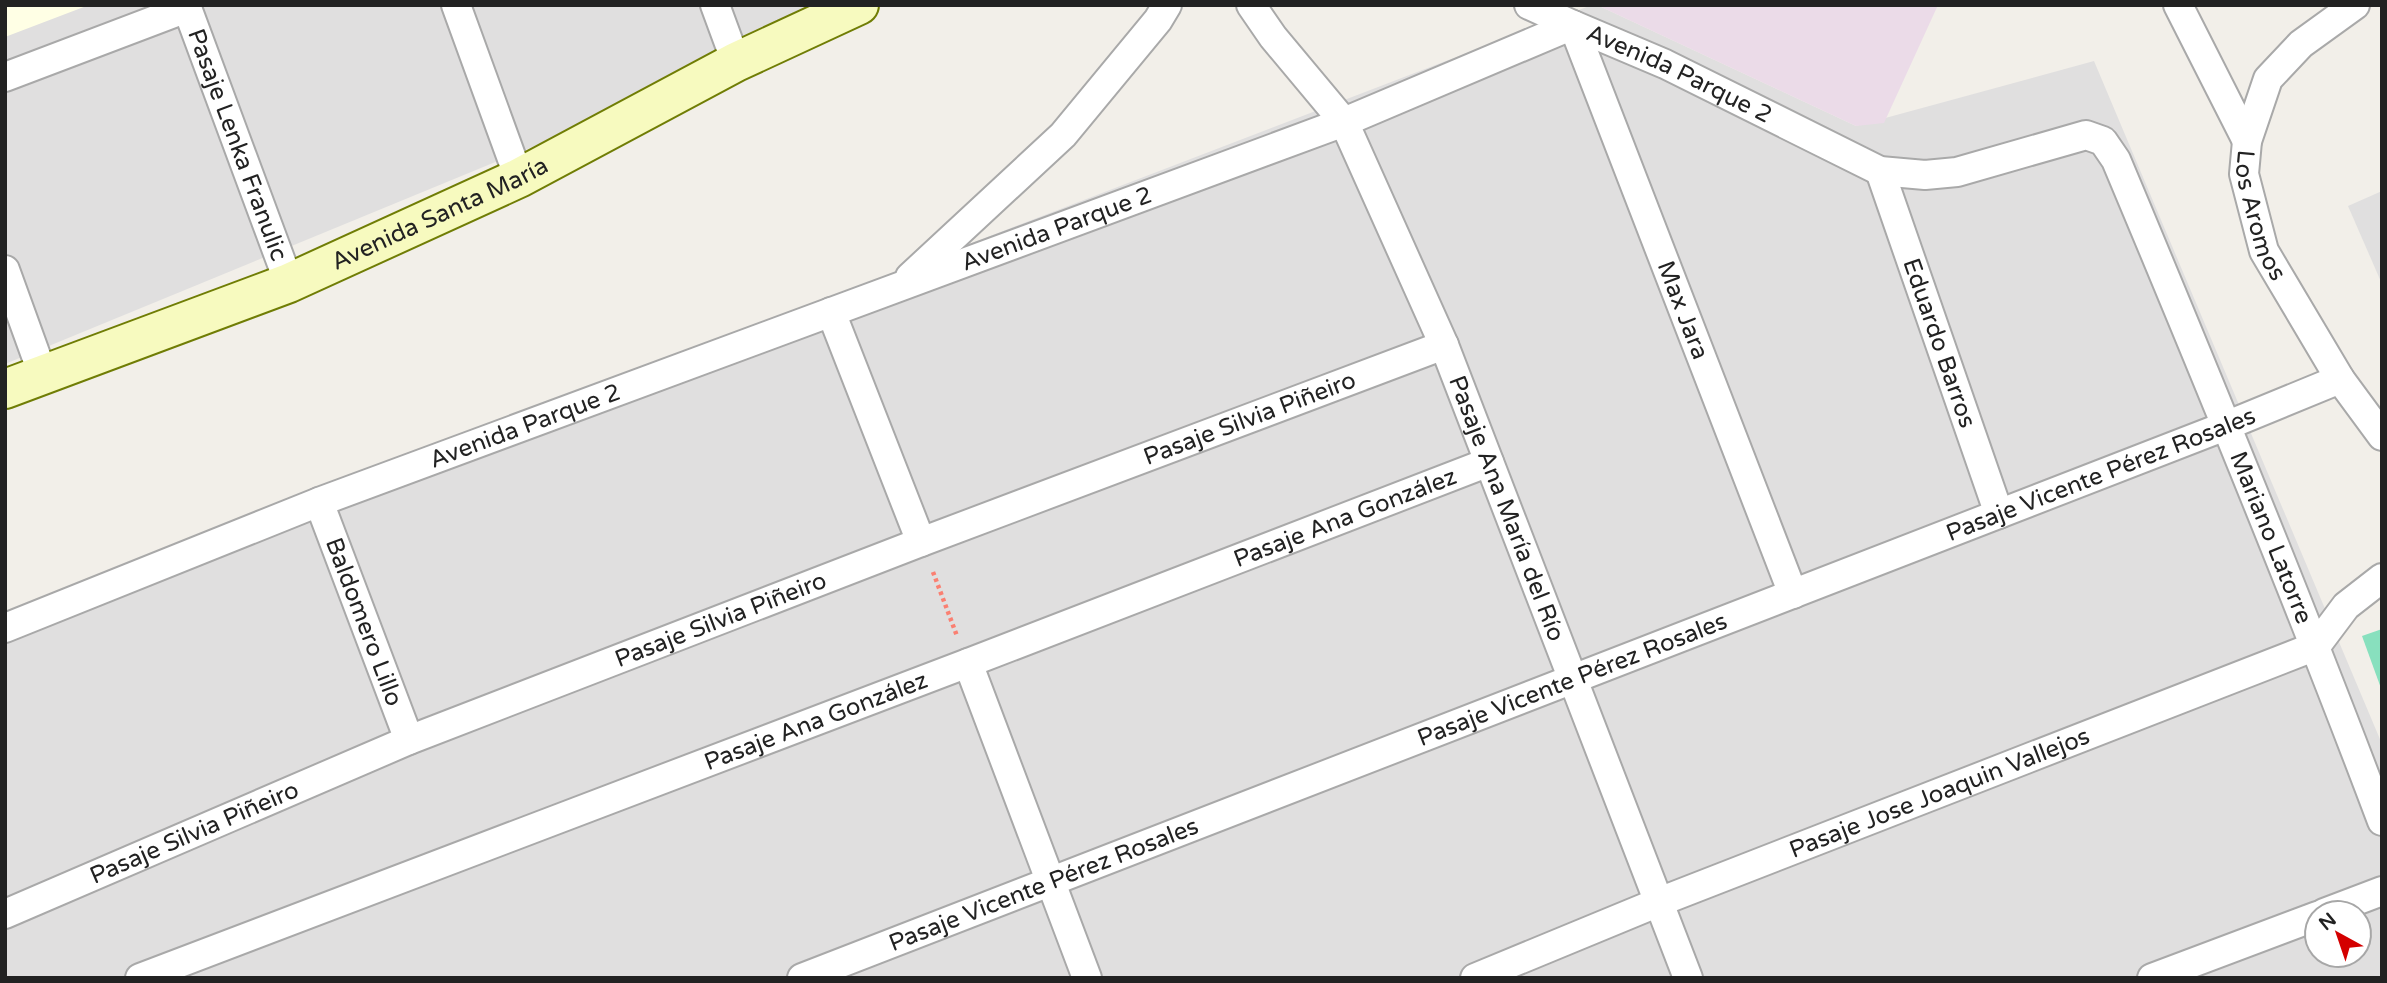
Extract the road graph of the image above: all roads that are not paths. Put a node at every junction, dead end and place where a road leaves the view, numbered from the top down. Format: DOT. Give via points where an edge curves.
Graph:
graph roads {
  1 [pos="456,5"];
  2 [pos="715,5"];
  3 [pos="859,5"];
  4 [pos="1167,5"];
  5 [pos="1251,5"];
  6 [pos="1528,5"];
  7 [pos="2178,5"];
  8 [pos="2355,5"];
  9 [pos="187,7"];
  10 [pos="1573,25"];
  11 [pos="736,62"];
  12 [pos="5,77"];
  13 [pos="1344,122"];
  14 [pos="2103,141"];
  15 [pos="2247,141"];
  16 [pos="1880,171"];
  17 [pos="519,178"];
  18 [pos="5,270"];
  19 [pos="289,283"];
  20 [pos="900,286"];
  21 [pos="831,312"];
  22 [pos="1444,345"];
  23 [pos="43,375"];
  24 [pos="2340,379"];
  25 [pos="5,389"];
  26 [pos="2228,425"];
  27 [pos="2382,436"];
  28 [pos="1489,462"];
  29 [pos="319,502"];
  30 [pos="1999,514"];
  31 [pos="921,542"];
  32 [pos="2382,578"];
  33 [pos="1793,594"];
  34 [pos="5,628"];
  35 [pos="2316,646"];
  36 [pos="968,663"];
  37 [pos="1573,679"];
  38 [pos="409,740"];
  39 [pos="2382,821"];
  40 [pos="1052,881"];
  41 [pos="2382,891"];
  42 [pos="2361,899"];
  43 [pos="1659,902"];
  44 [pos="5,914"];
  45 [pos="2303,921"];
  46 [pos="140,978"];
  47 [pos="802,978"];
  48 [pos="1087,978"];
  49 [pos="1475,978"];
  50 [pos="1688,978"];
  51 [pos="2152,978"];
  1 -- 17 [label="street"];
  2 -- 11 [label="street"];
  3 -- 11 [label="street, Avenida Santa María"];
  4 -- 20 [label="street" via="1063,135"];
  5 -- 13 [label="street, Pasaje Ana María del Río"];
  6 -- 10 [label="street"];
  7 -- 15 [label="street"];
  8 -- 15 [label="street, Los Aromos" via="2301,44 2268,79"];
  9 -- 12 [label="street"];
  9 -- 19 [label="street, Pasaje Lenka Franulic"];
  10 -- 13 [label="street, Avenida Parque 2"];
  10 -- 16 [label="street, Avenida Parque 2" via="1665,64"];
  10 -- 33 [label="street, Max Jara"];
  11 -- 17 [label="street, Avenida Santa María"];
  13 -- 20 [label="street, Avenida Parque 2"];
  13 -- 22 [label="street, Pasaje Ana María del Río"];
  14 -- 16 [label="street, Avenida Parque 2" via="2086,135 1957,172"];
  14 -- 26 [label="street, Mariano Latorre" via="2116,160"];
  15 -- 24 [label="street, Los Aromos" via="2244,174 2264,251"];
  16 -- 30 [label="street, Eduardo Barros"];
  17 -- 19 [label="street, Avenida Santa María"];
  18 -- 23 [label="street"];
  19 -- 23 [label="street, Avenida Santa María"];
  20 -- 21 [label="street, Avenida Parque 2"];
  21 -- 29 [label="street, Avenida Parque 2"];
  21 -- 31 [label="street"];
  22 -- 28 [label="street, Pasaje Ana María del Río"];
  22 -- 31 [label="street, Pasaje Silvia Piñeiro"];
  23 -- 25 [label="street, Avenida Santa María"];
  24 -- 26 [label="street, Pasaje Vicente Pérez Rosales"];
  24 -- 27 [label="street, Los Aromos"];
  26 -- 30 [label="street, Pasaje Vicente Pérez Rosales"];
  26 -- 35 [label="street, Mariano Latorre"];
  28 -- 36 [label="street, Pasaje Ana González"];
  28 -- 37 [label="street, Pasaje Ana María del Río"];
  29 -- 34 [label="street, Avenida Parque 2"];
  29 -- 38 [label="street, Baldomero Lillo"];
  30 -- 33 [label="street, Pasaje Vicente Pérez Rosales"];
  31 -- 38 [label="street, Pasaje Silvia Piñeiro"];
  32 -- 35 [label="street" via="2346,606"];
  33 -- 37 [label="street, Pasaje Vicente Pérez Rosales"];
  35 -- 39 [label="street, Mariano Latorre"];
  35 -- 43 [label="street, Pasaje Jose Joaquin Vallejos"];
  36 -- 40 [label="street"];
  36 -- 46 [label="street, Pasaje Ana González"];
  37 -- 40 [label="street, Pasaje Vicente Pérez Rosales"];
  37 -- 43 [label="street, Pasaje Ana María del Río"];
  38 -- 44 [label="street, Pasaje Silvia Piñeiro"];
  40 -- 47 [label="street, Pasaje Vicente Pérez Rosales"];
  40 -- 48 [label="street"];
  41 -- 42 [label="street"];
  43 -- 49 [label="street, Pasaje Jose Joaquin Vallejos"];
  43 -- 50 [label="street, Pasaje Ana María del Río"];
  45 -- 51 [label="street"];
}
